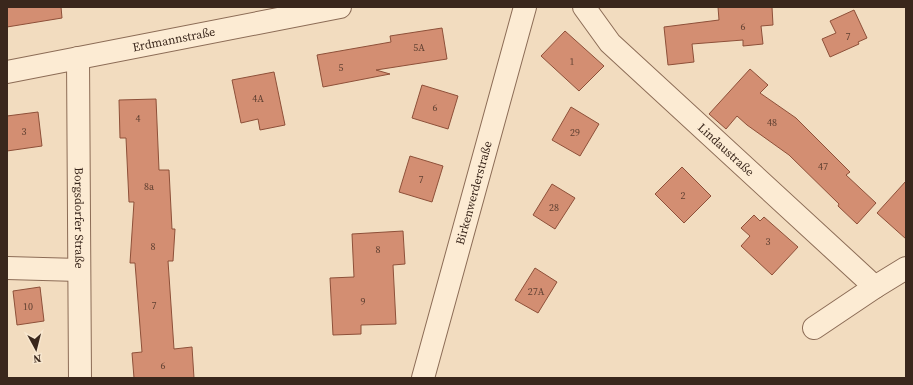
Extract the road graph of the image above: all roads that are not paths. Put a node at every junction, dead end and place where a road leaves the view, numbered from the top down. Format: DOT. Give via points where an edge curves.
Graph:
graph roads {
  1 [pos="525,7"];
  2 [pos="584,7"];
  3 [pos="334,8"];
  4 [pos="78,58"];
  5 [pos="7,72"];
  6 [pos="7,268"];
  7 [pos="906,268"];
  8 [pos="79,270"];
  9 [pos="874,287"];
  10 [pos="814,328"];
  11 [pos="80,378"];
  12 [pos="422,378"];
  1 -- 12 [label="street, Birkenwerderstraße"];
  2 -- 9 [label="street, Lindaustraße" via="610,43"];
  3 -- 4 [label="street, Erdmannstraße"];
  4 -- 5 [label="street, Erdmannstraße"];
  4 -- 8 [label="street, Borgsdorfer Straße"];
  6 -- 8 [label="street"];
  7 -- 9 [label="street"];
  8 -- 11 [label="street, Borgsdorfer Straße"];
  9 -- 10 [label="street"];
}
